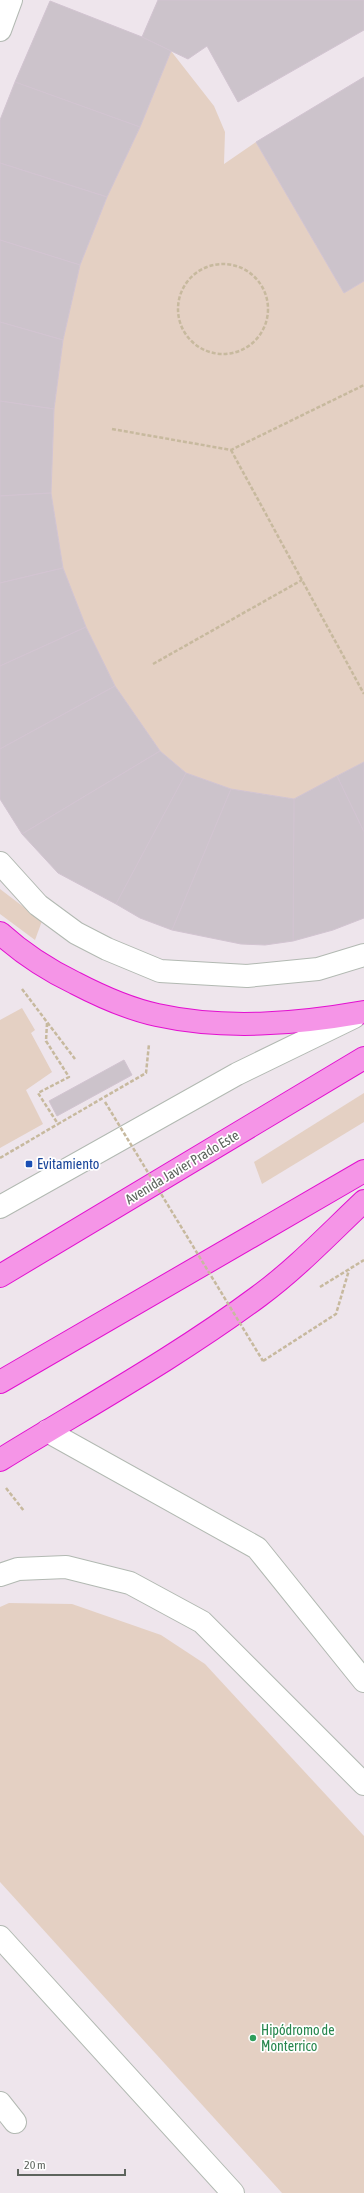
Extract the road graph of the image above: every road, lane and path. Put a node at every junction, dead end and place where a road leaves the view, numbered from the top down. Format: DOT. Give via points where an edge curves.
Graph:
graph roads {
  1 [pos="11,0"];
  2 [pos="0,30"];
  3 [pos="268,301"];
  4 [pos="364,385"];
  5 [pos="112,429"];
  6 [pos="231,450"];
  7 [pos="302,580"];
  8 [pos="153,664"];
  9 [pos="364,694"];
  10 [pos="0,863"];
  11 [pos="0,933"];
  12 [pos="364,955"];
  13 [pos="17,983"];
  14 [pos="364,1012"];
  15 [pos="47,1023"];
  16 [pos="149,1042"];
  17 [pos="364,1058"];
  18 [pos="76,1059"];
  19 [pos="105,1102"];
  20 [pos="58,1124"];
  21 [pos="0,1158"];
  22 [pos="364,1171"];
  23 [pos="364,1201"];
  24 [pos="0,1207"];
  25 [pos="349,1270"];
  26 [pos="0,1276"];
  27 [pos="0,1382"];
  28 [pos="47,1431"];
  29 [pos="0,1460"];
  30 [pos="5,1486"];
  31 [pos="24,1511"];
  32 [pos="0,1574"];
  33 [pos="364,1681"];
  34 [pos="364,1784"];
  35 [pos="0,1937"];
  36 [pos="0,2103"];
  37 [pos="15,2122"];
  38 [pos="233,2193"];
  1 -- 2 [label="street"];
  3 -- 3 [label="path" via="263,286 240,266 210,265 196,272 186,283 179,296 177,310 180,324 187,337 197,347 211,353 225,354 240,351 253,343 263,331 268,317"];
  4 -- 6 [label="path"];
  5 -- 6 [label="path"];
  6 -- 7 [label="path"];
  7 -- 8 [label="path"];
  7 -- 9 [label="path"];
  10 -- 12 [label="street" via="38,905 76,932 107,949 160,971 247,976 318,969"];
  11 -- 14 [label="highway" via="59,975 104,997 156,1015 208,1022 257,1024 303,1021"];
  13 -- 15 [label="path"];
  14 -- 24 [label="street" via="237,1074"];
  15 -- 18 [label="path"];
  15 -- 20 [label="path" via="46,1041 69,1076 38,1093"];
  16 -- 20 [label="path" via="146,1073"];
  17 -- 26 [label="highway, Avenida Javier Prado Este"];
  19 -- 25 [label="path, bridge" via="263,1361 336,1314"];
  20 -- 21 [label="path"];
  22 -- 27 [label="highway"];
  23 -- 28 [label="highway" via="301,1261 259,1296 197,1338"];
  28 -- 29 [label="highway"];
  28 -- 33 [label="street" via="257,1548"];
  30 -- 31 [label="path"];
  32 -- 34 [label="street" via="18,1569 66,1567 130,1583 202,1622"];
  35 -- 38 [label="street"];
  36 -- 37 [label="street"];
}
